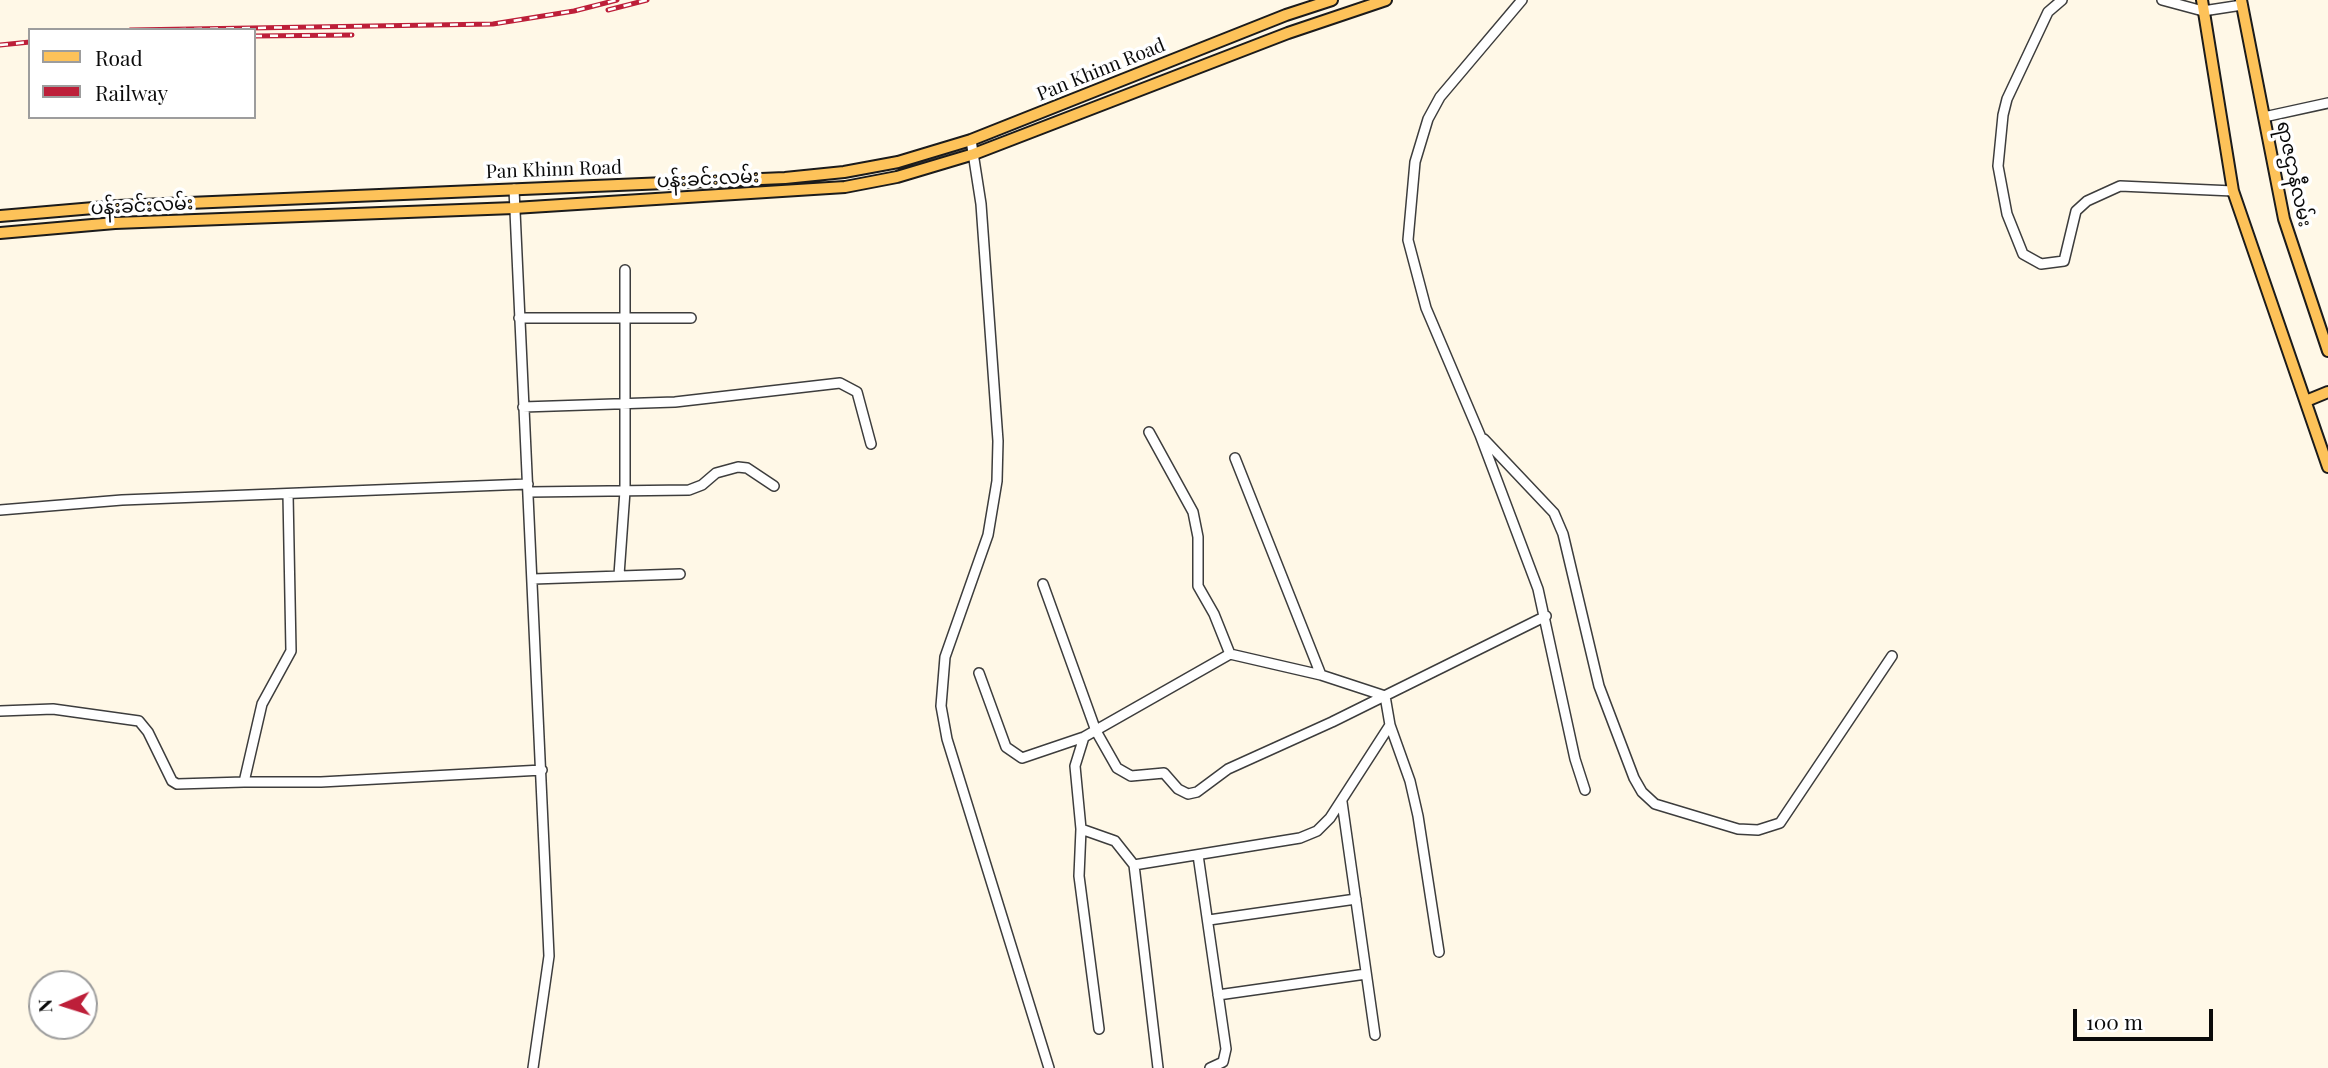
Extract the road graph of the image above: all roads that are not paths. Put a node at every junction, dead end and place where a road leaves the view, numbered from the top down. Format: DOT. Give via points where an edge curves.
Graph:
graph roads {
  1 [pos="1332,0"];
  2 [pos="1386,0"];
  3 [pos="1522,0"];
  4 [pos="2062,0"];
  5 [pos="2162,0"];
  6 [pos="2241,2"];
  7 [pos="2203,5"];
  8 [pos="2328,103"];
  9 [pos="2264,117"];
  10 [pos="971,140"];
  11 [pos="974,154"];
  12 [pos="514,189"];
  13 [pos="2233,191"];
  14 [pos="514,208"];
  15 [pos="0,216"];
  16 [pos="0,233"];
  17 [pos="625,270"];
  18 [pos="519,318"];
  19 [pos="691,318"];
  20 [pos="625,320"];
  21 [pos="2328,351"];
  22 [pos="2328,392"];
  23 [pos="2305,401"];
  24 [pos="626,405"];
  25 [pos="523,407"];
  26 [pos="1149,432"];
  27 [pos="1480,435"];
  28 [pos="871,444"];
  29 [pos="1235,458"];
  30 [pos="2328,467"];
  31 [pos="774,486"];
  32 [pos="529,488"];
  33 [pos="625,491"];
  34 [pos="288,494"];
  35 [pos="0,510"];
  36 [pos="680,574"];
  37 [pos="620,575"];
  38 [pos="533,579"];
  39 [pos="1043,584"];
  40 [pos="1546,616"];
  41 [pos="1230,654"];
  42 [pos="1892,656"];
  43 [pos="979,673"];
  44 [pos="1321,675"];
  45 [pos="1385,696"];
  46 [pos="0,711"];
  47 [pos="1390,725"];
  48 [pos="1096,731"];
  49 [pos="1084,737"];
  50 [pos="542,770"];
  51 [pos="244,782"];
  52 [pos="1586,790"];
  53 [pos="1342,802"];
  54 [pos="1081,830"];
  55 [pos="1198,855"];
  56 [pos="1134,865"];
  57 [pos="1356,899"];
  58 [pos="1209,920"];
  59 [pos="1439,952"];
  60 [pos="1366,974"];
  61 [pos="1218,995"];
  62 [pos="1098,1029"];
  63 [pos="1375,1035"];
  64 [pos="533,1068"];
  65 [pos="1049,1068"];
  66 [pos="1158,1068"];
  67 [pos="1210,1068"];
  1 -- 10 [label="main road, Pan Khinn Road"];
  2 -- 11 [label="main road, ပန်းခင်းလမ်း"];
  3 -- 27 [label="street" via="1440,97 1428,119 1418,143 1409,214 1413,269"];
  4 -- 13 [label="street" via="2048,12 2003,115 1998,166 2007,214 2023,254 2041,264 2064,261 2076,211 2120,186"];
  5 -- 7 [label="street"];
  6 -- 7 [label="street"];
  6 -- 9 [label="main road, ရာဇဌာနီလမ်း"];
  7 -- 13 [label="main road"];
  8 -- 9 [label="street"];
  9 -- 21 [label="main road, ရာဇဌာနီလမ်း" via="2284,219"];
  10 -- 11 [label="street"];
  10 -- 12 [label="main road, Pan Khinn Road" via="844,172"];
  11 -- 14 [label="main road, ပန်းခင်းလမ်း" via="845,187"];
  11 -- 65 [label="street" via="993,364 997,481 988,535 945,657 940,706"];
  12 -- 14 [label="street"];
  12 -- 15 [label="main road, Pan Khinn Road"];
  13 -- 23 [label="main road"];
  14 -- 16 [label="main road, ပန်းခင်းလမ်း" via="115,223"];
  14 -- 18 [label="street"];
  17 -- 20 [label="street"];
  18 -- 20 [label="street"];
  18 -- 25 [label="street"];
  19 -- 20 [label="street"];
  20 -- 24 [label="street"];
  22 -- 23 [label="main road"];
  23 -- 30 [label="main road"];
  24 -- 25 [label="street"];
  24 -- 28 [label="street" via="840,383 857,392"];
  24 -- 33 [label="street"];
  25 -- 32 [label="street"];
  26 -- 41 [label="street" via="1193,512 1198,586"];
  27 -- 40 [label="street"];
  27 -- 42 [label="street" via="1554,513 1599,686 1634,778 1655,804 1738,829 1758,831 1780,823"];
  29 -- 44 [label="street"];
  31 -- 33 [label="street" via="738,467 716,473 689,490"];
  32 -- 33 [label="street"];
  32 -- 34 [label="street"];
  32 -- 38 [label="street"];
  33 -- 37 [label="street"];
  34 -- 35 [label="street"];
  34 -- 51 [label="street" via="291,651 262,704"];
  36 -- 37 [label="street"];
  37 -- 38 [label="street"];
  38 -- 50 [label="street"];
  39 -- 48 [label="street"];
  40 -- 45 [label="street"];
  40 -- 52 [label="street" via="1575,759"];
  41 -- 44 [label="street"];
  41 -- 48 [label="street"];
  43 -- 49 [label="street" via="1006,747 1013,754 1022,758"];
  44 -- 45 [label="street"];
  45 -- 47 [label="street"];
  45 -- 48 [label="street" via="1228,769 1191,794 1178,789 1164,772 1124,774"];
  46 -- 51 [label="street" via="53,709 139,721 177,784"];
  47 -- 53 [label="street"];
  47 -- 59 [label="street" via="1418,816"];
  48 -- 49 [label="street"];
  49 -- 54 [label="street" via="1075,766"];
  50 -- 51 [label="street"];
  50 -- 64 [label="street" via="549,956"];
  53 -- 55 [label="street" via="1317,831 1300,838"];
  53 -- 57 [label="street"];
  54 -- 56 [label="street" via="1115,841"];
  54 -- 62 [label="street" via="1079,876"];
  55 -- 56 [label="street"];
  55 -- 58 [label="street"];
  56 -- 66 [label="street"];
  57 -- 58 [label="street"];
  57 -- 60 [label="street"];
  58 -- 61 [label="street"];
  60 -- 61 [label="street"];
  60 -- 63 [label="street"];
  61 -- 67 [label="street" via="1226,1049 1223,1062"];
}
